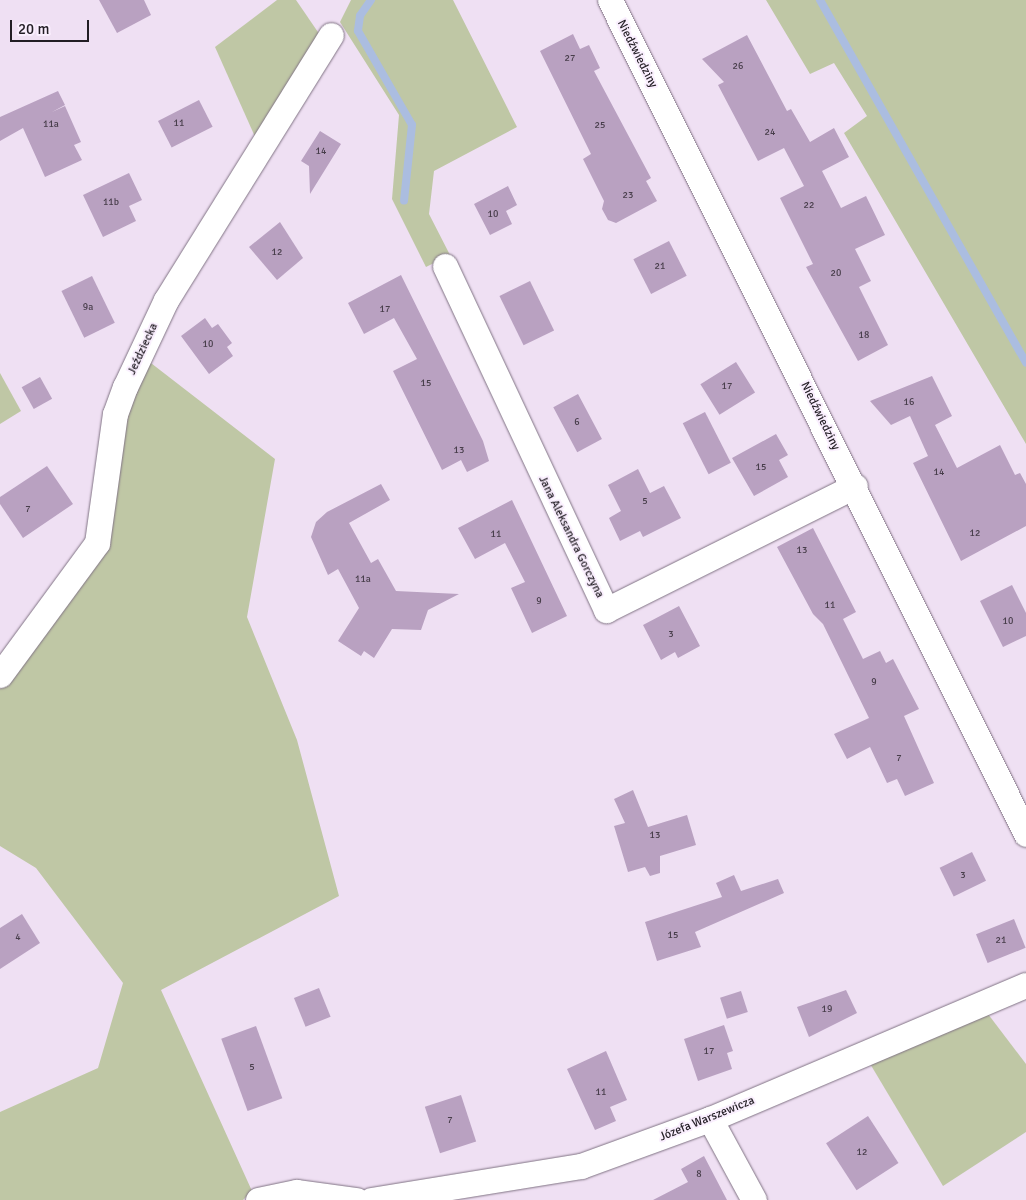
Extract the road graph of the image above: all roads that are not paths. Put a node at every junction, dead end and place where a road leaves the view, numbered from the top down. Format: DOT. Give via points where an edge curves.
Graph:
graph roads {
  1 [pos="610,0"];
  2 [pos="331,35"];
  3 [pos="444,266"];
  4 [pos="855,486"];
  5 [pos="0,675"];
  6 [pos="1026,834"];
  7 [pos="1026,985"];
  8 [pos="710,1119"];
  9 [pos="258,1200"];
  10 [pos="356,1200"];
  11 [pos="371,1200"];
  12 [pos="754,1200"];
  1 -- 4 [label="street, Niedźwiedziny"];
  2 -- 5 [label="street, Jeździecka" via="166,300 125,387 115,414 97,544"];
  3 -- 4 [label="street, Jana Aleksandra Gorczyna" via="606,610"];
  4 -- 6 [label="street, Niedźwiedziny"];
  7 -- 8 [label="street, Józefa Warszewicza"];
  8 -- 11 [label="street, Józefa Warszewicza" via="582,1166"];
  8 -- 12 [label="street"];
  9 -- 10 [label="street" via="296,1192"];
}
